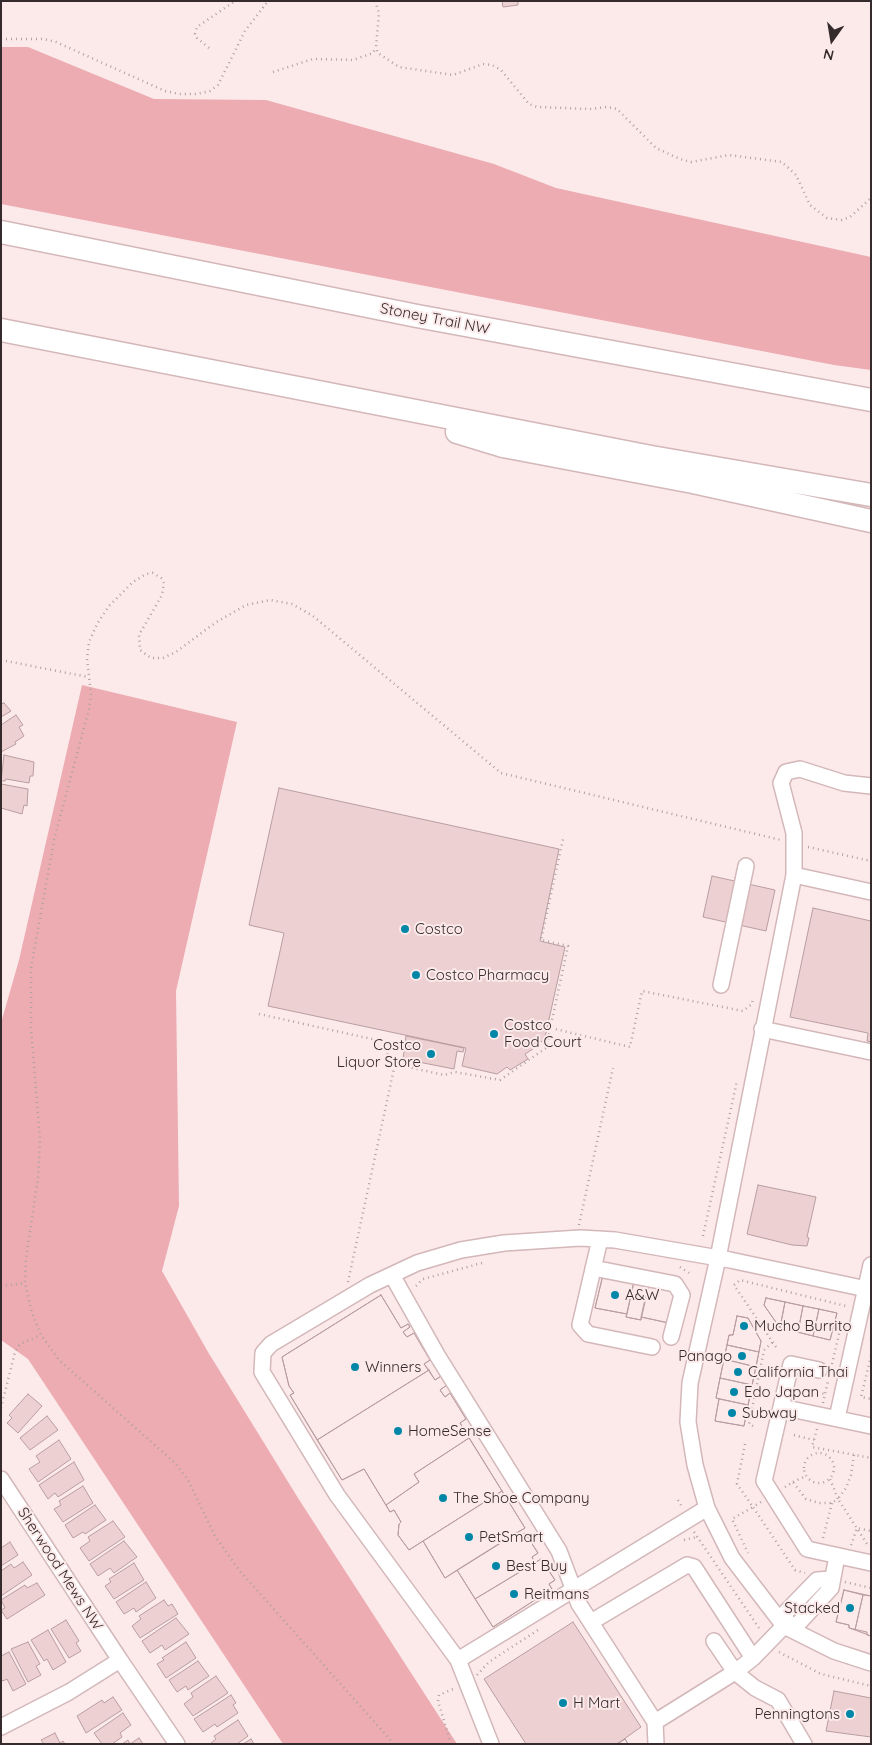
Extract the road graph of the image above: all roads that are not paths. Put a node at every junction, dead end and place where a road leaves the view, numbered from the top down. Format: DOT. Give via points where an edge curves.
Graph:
graph roads {
  1 [pos="1,232"];
  2 [pos="1,330"];
  3 [pos="730,376"];
  4 [pos="871,388"];
  5 [pos="336,396"];
  6 [pos="871,400"];
  7 [pos="871,495"];
  8 [pos="871,521"];
  9 [pos="871,786"];
  10 [pos="746,866"];
  11 [pos="794,875"];
  12 [pos="871,892"];
  13 [pos="721,985"];
  14 [pos="762,1029"];
  15 [pos="871,1052"];
  16 [pos="600,1238"];
  17 [pos="718,1258"];
  18 [pos="871,1265"];
  19 [pos="593,1268"];
  20 [pos="392,1275"];
  21 [pos="868,1289"];
  22 [pos="671,1337"];
  23 [pos="652,1347"];
  24 [pos="827,1371"];
  25 [pos="781,1407"];
  26 [pos="837,1418"];
  27 [pos="871,1426"];
  28 [pos="1,1479"];
  29 [pos="707,1508"];
  30 [pos="844,1552"];
  31 [pos="871,1563"];
  32 [pos="574,1588"];
  33 [pos="591,1622"];
  34 [pos="784,1626"];
  35 [pos="714,1642"];
  36 [pos="753,1658"];
  37 [pos="120,1660"];
  38 [pos="458,1660"];
  39 [pos="871,1663"];
  40 [pos="735,1672"];
  41 [pos="655,1722"];
  42 [pos="1,1727"];
  43 [pos="177,1744"];
  44 [pos="491,1744"];
  45 [pos="656,1744"];
  46 [pos="804,1744"];
  1 -- 3 [label="highway, Stoney Trail NW"];
  2 -- 5 [label="highway"];
  3 -- 4 [label="highway" via="764,370"];
  3 -- 6 [label="highway, Stoney Trail NW"];
  5 -- 7 [label="highway"];
  5 -- 8 [label="highway" via="503,446 694,482"];
  9 -- 11 [label="street" via="844,783 800,769 786,772 781,783 794,833"];
  10 -- 13 [label="street"];
  11 -- 12 [label="street"];
  11 -- 14 [label="street"];
  14 -- 15 [label="street"];
  14 -- 17 [label="street"];
  16 -- 17 [label="street"];
  16 -- 19 [label="street"];
  16 -- 20 [label="street" via="504,1243 461,1250 417,1263"];
  17 -- 21 [label="street"];
  17 -- 29 [label="street" via="690,1383 688,1422"];
  18 -- 21 [label="street"];
  19 -- 22 [label="street" via="675,1284 682,1295"];
  19 -- 23 [label="street" via="580,1325 588,1334"];
  20 -- 32 [label="street" via="437,1355 559,1551"];
  20 -- 38 [label="street" via="308,1320 271,1344 263,1354 262,1372 337,1495"];
  21 -- 26 [label="street"];
  24 -- 25 [label="street" via="791,1364"];
  25 -- 26 [label="street"];
  25 -- 30 [label="street" via="764,1481 807,1549"];
  26 -- 27 [label="street"];
  28 -- 37 [label="street, Sherwood Mews NW"];
  29 -- 32 [label="street"];
  29 -- 34 [label="street" via="732,1558"];
  30 -- 31 [label="street"];
  30 -- 34 [label="street" via="837,1580 831,1588 798,1624"];
  32 -- 33 [label="street" via="579,1604"];
  32 -- 38 [label="street"];
  33 -- 36 [label="street" via="688,1565 694,1567"];
  33 -- 41 [label="street"];
  34 -- 36 [label="street"];
  34 -- 39 [label="street" via="834,1651"];
  35 -- 40 [label="street"];
  36 -- 40 [label="street"];
  37 -- 42 [label="street" via="69,1692"];
  37 -- 43 [label="street, Sherwood Mews NW"];
  38 -- 44 [label="street"];
  40 -- 41 [label="street"];
  40 -- 46 [label="street" via="778,1700"];
  41 -- 45 [label="street"];
}
